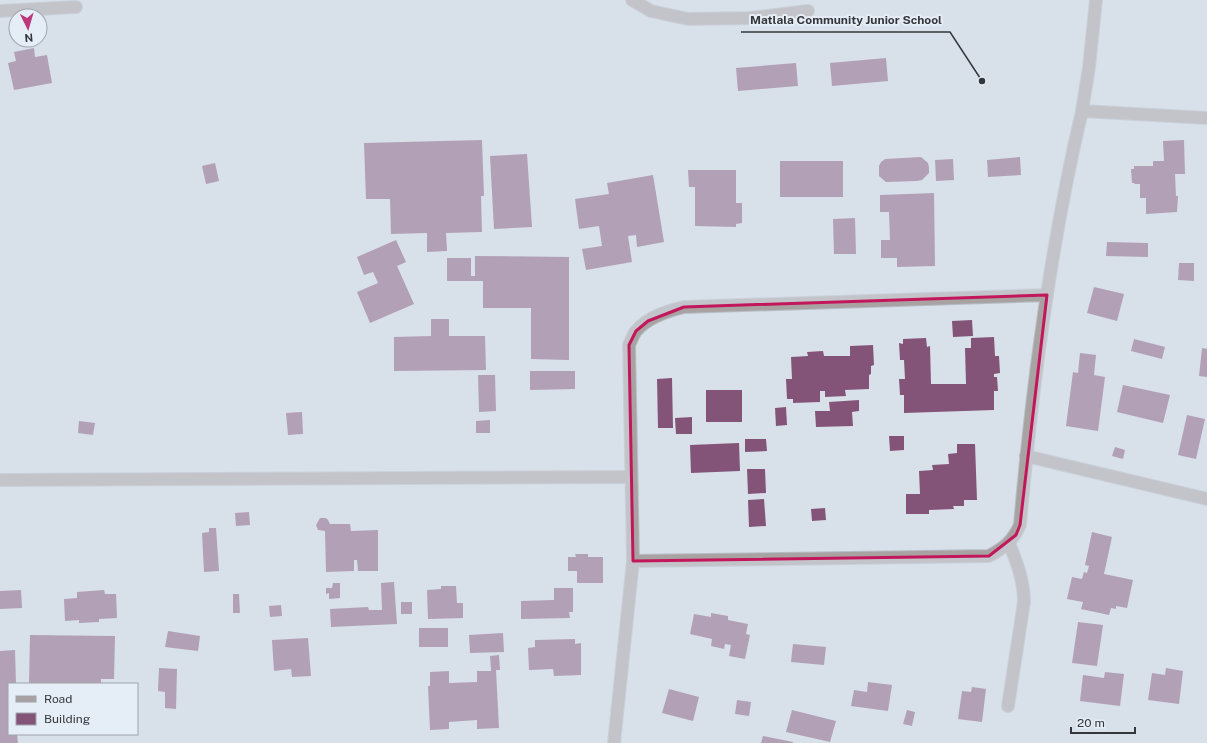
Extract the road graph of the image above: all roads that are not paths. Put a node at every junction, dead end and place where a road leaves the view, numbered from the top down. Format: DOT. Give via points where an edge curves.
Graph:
graph roads {
  1 [pos="632,0"];
  2 [pos="1096,0"];
  3 [pos="76,7"];
  4 [pos="0,11"];
  5 [pos="808,11"];
  6 [pos="1082,110"];
  7 [pos="1207,118"];
  8 [pos="1047,295"];
  9 [pos="1026,456"];
  10 [pos="631,477"];
  11 [pos="0,480"];
  12 [pos="1207,499"];
  13 [pos="1009,543"];
  14 [pos="633,561"];
  15 [pos="1008,706"];
  16 [pos="614,743"];
  1 -- 5 [label="street" via="651,11 688,19 750,18"];
  2 -- 6 [label="street"];
  3 -- 4 [label="street"];
  6 -- 7 [label="street"];
  6 -- 8 [label="street" via="1056,234"];
  8 -- 9 [label="street"];
  8 -- 10 [label="street" via="684,307 665,311 636,331 628,346"];
  9 -- 12 [label="street"];
  9 -- 13 [label="street" via="1020,525"];
  10 -- 11 [label="street"];
  10 -- 14 [label="street"];
  13 -- 14 [label="street" via="989,556"];
  13 -- 15 [label="street" via="1022,576 1024,602"];
  14 -- 16 [label="street"];
}
